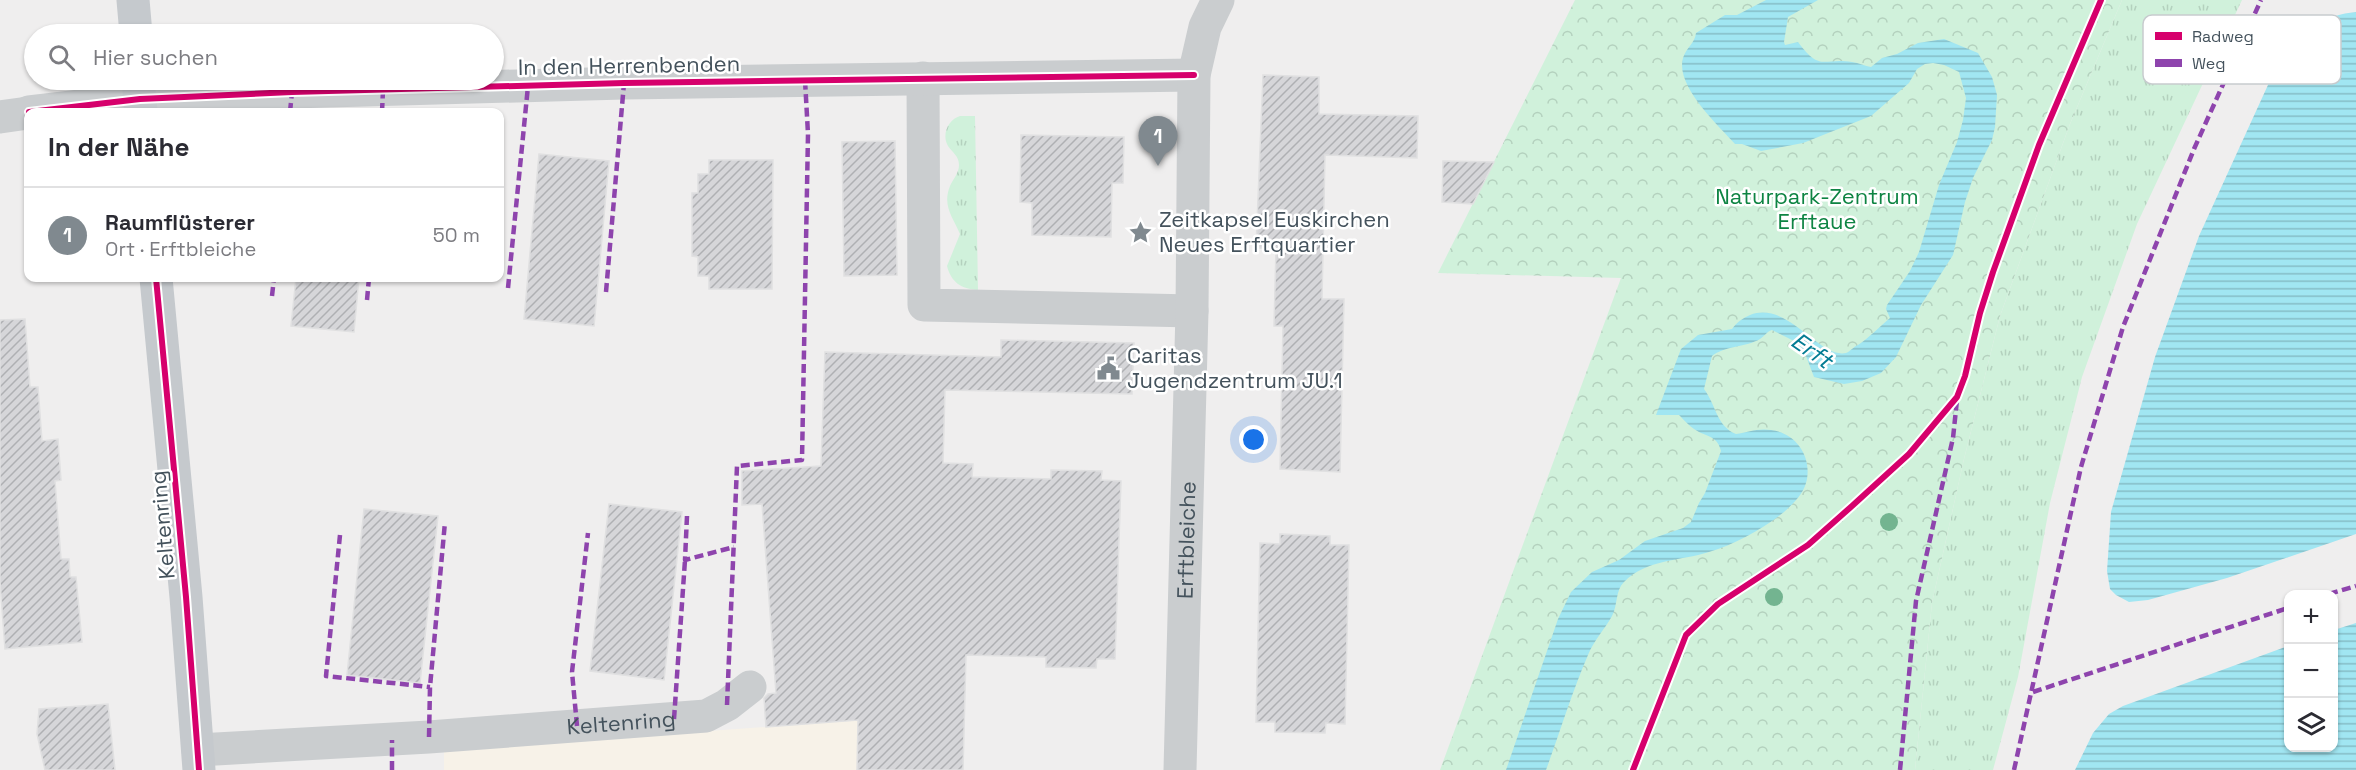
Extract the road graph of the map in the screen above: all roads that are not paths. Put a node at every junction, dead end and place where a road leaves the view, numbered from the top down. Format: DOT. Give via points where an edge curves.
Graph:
graph roads {
  1 [pos="133,0"];
  2 [pos="1218,0"];
  3 [pos="135,24"];
  4 [pos="1194,75"];
  5 [pos="923,78"];
  6 [pos="504,86"];
  7 [pos="361,90"];
  8 [pos="140,97"];
  9 [pos="64,108"];
  10 [pos="24,114"];
  11 [pos="0,117"];
  12 [pos="156,282"];
  13 [pos="1192,310"];
  14 [pos="750,687"];
  15 [pos="199,760"];
  16 [pos="1180,770"];
  1 -- 3 [label="main road"];
  2 -- 4 [label="street, Erftbleiche" via="1205,27"];
  4 -- 5 [label="street, In den Herrenbenden"];
  4 -- 13 [label="street, Erftbleiche"];
  5 -- 6 [label="street, In den Herrenbenden"];
  5 -- 13 [label="street" via="924,305"];
  7 -- 8 [label="street, In den Herrenbenden"];
  8 -- 9 [label="street, In den Herrenbenden"];
  10 -- 11 [label="street, In den Herrenbenden"];
  12 -- 15 [label="main road, Keltenring"];
  13 -- 16 [label="street, Erftbleiche"];
  14 -- 15 [label="street, Keltenring" via="706,716 392,740"];
}
